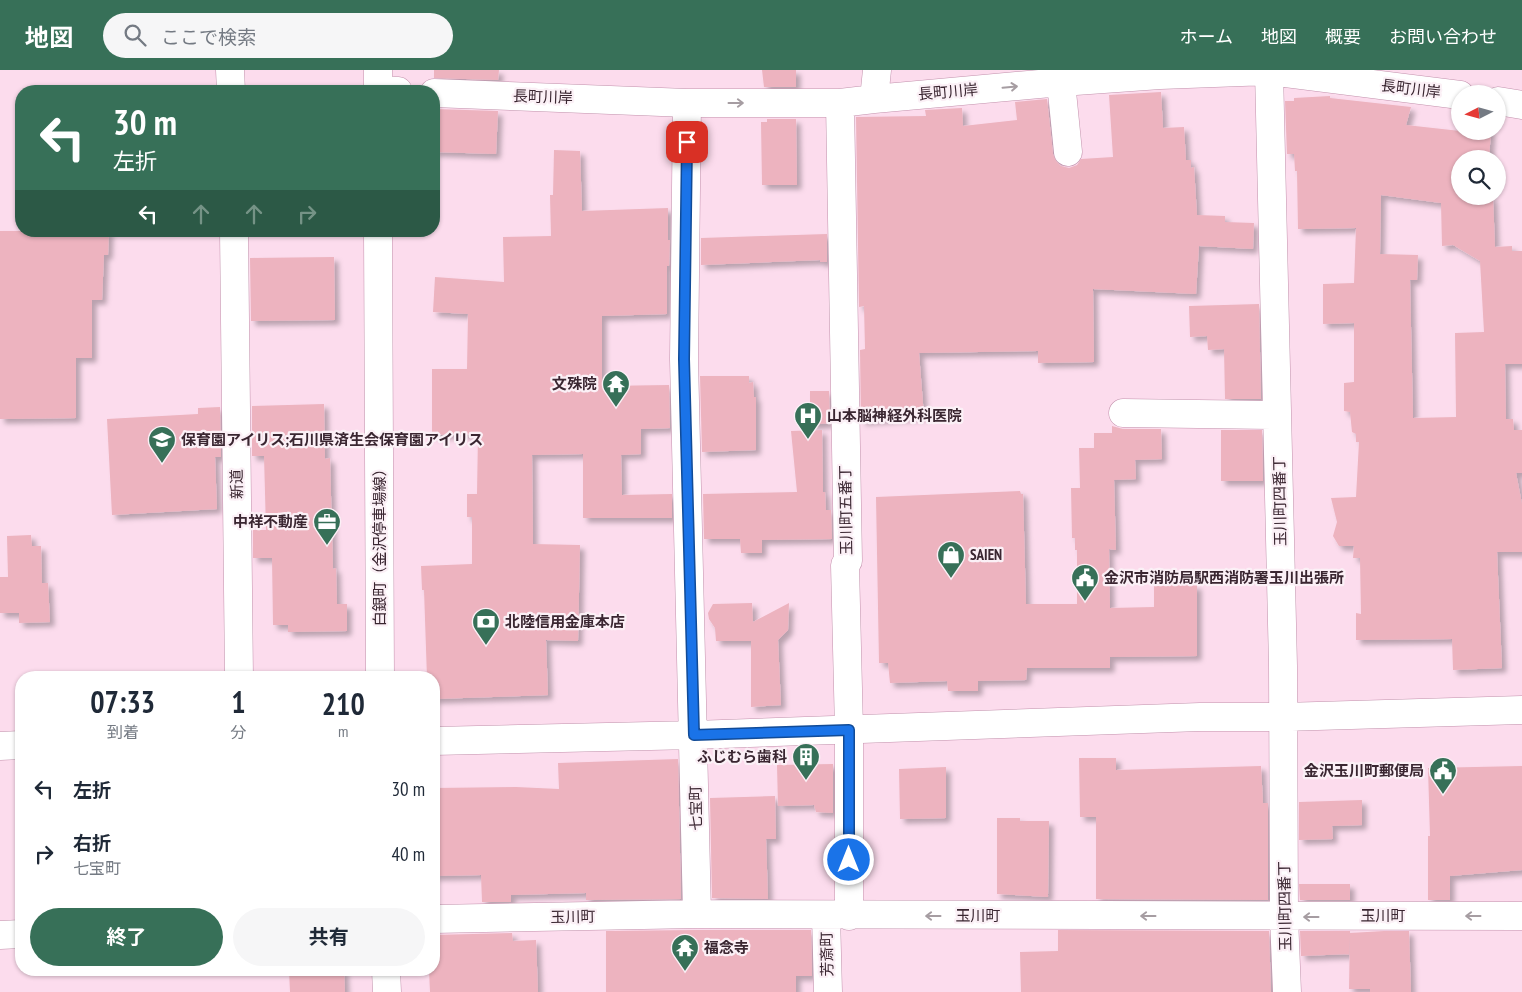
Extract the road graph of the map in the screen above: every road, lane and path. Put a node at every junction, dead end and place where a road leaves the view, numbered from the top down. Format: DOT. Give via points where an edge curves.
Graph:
graph roads {
  1 [pos="230,70"];
  2 [pos="877,70"];
  3 [pos="1269,70"];
  4 [pos="1160,73"];
  5 [pos="1351,75"];
  6 [pos="1431,80"];
  7 [pos="1061,82"];
  8 [pos="231,85"];
  9 [pos="1451,90"];
  10 [pos="440,93"];
  11 [pos="874,99"];
  12 [pos="687,102"];
  13 [pos="1506,102"];
  14 [pos="840,103"];
  15 [pos="1522,104"];
  16 [pos="1068,152"];
  17 [pos="234,237"];
  18 [pos="378,237"];
  19 [pos="1123,413"];
  20 [pos="1278,415"];
  21 [pos="239,671"];
  22 [pos="380,671"];
  23 [pos="1522,710"];
  24 [pos="1283,717"];
  25 [pos="849,730"];
  26 [pos="694,735"];
  27 [pos="440,741"];
  28 [pos="15,745"];
  29 [pos="0,746"];
  30 [pos="698,914"];
  31 [pos="837,915"];
  32 [pos="1522,916"];
  33 [pos="1284,917"];
  34 [pos="440,919"];
  35 [pos="15,934"];
  36 [pos="0,935"];
  37 [pos="386,976"];
  38 [pos="387,992"];
  39 [pos="828,992"];
  40 [pos="1287,992"];
  1 -- 8 [label="street"];
  2 -- 11 [label="street"];
  3 -- 4 [label="street, 長町川岸"];
  3 -- 5 [label="street, 長町川岸"];
  3 -- 20 [label="street, 玉川町四番丁"];
  4 -- 7 [label="street, 長町川岸"];
  5 -- 6 [label="street, 長町川岸"];
  6 -- 9 [label="street, 長町川岸"];
  11 -- 7 [label="street, 長町川岸, one-way"];
  7 -- 16 [label="street"];
  10 -- 12 [label="street, 長町川岸"];
  11 -- 14 [label="street, 長町川岸"];
  12 -- 14 [label="street, 長町川岸, one-way"];
  12 -- 26 [label="street, 七宝町" via="684,359"];
  13 -- 15 [label="street"];
  14 -- 25 [label="street, 玉川町五番丁"];
  17 -- 21 [label="street, 新道"];
  18 -- 22 [label="street, 白銀町（金沢停車場線）"];
  19 -- 20 [label="street"];
  20 -- 24 [label="street, 玉川町四番丁"];
  23 -- 24 [label="street"];
  24 -- 25 [label="street"];
  24 -- 33 [label="street, 玉川町四番丁"];
  25 -- 26 [label="street"];
  25 -- 31 [label="street, 玉川町五番丁"];
  26 -- 27 [label="street"];
  26 -- 30 [label="street, 七宝町"];
  28 -- 29 [label="street"];
  30 -- 31 [label="street, 玉川町"];
  30 -- 34 [label="street, 玉川町"];
  33 -- 31 [label="street, 玉川町, one-way"];
  31 -- 39 [label="street, 芳斎町"];
  32 -- 33 [label="street, 玉川町, one-way"];
  33 -- 40 [label="street, 玉川町四番丁"];
  35 -- 36 [label="street"];
  37 -- 38 [label="street"];
}
